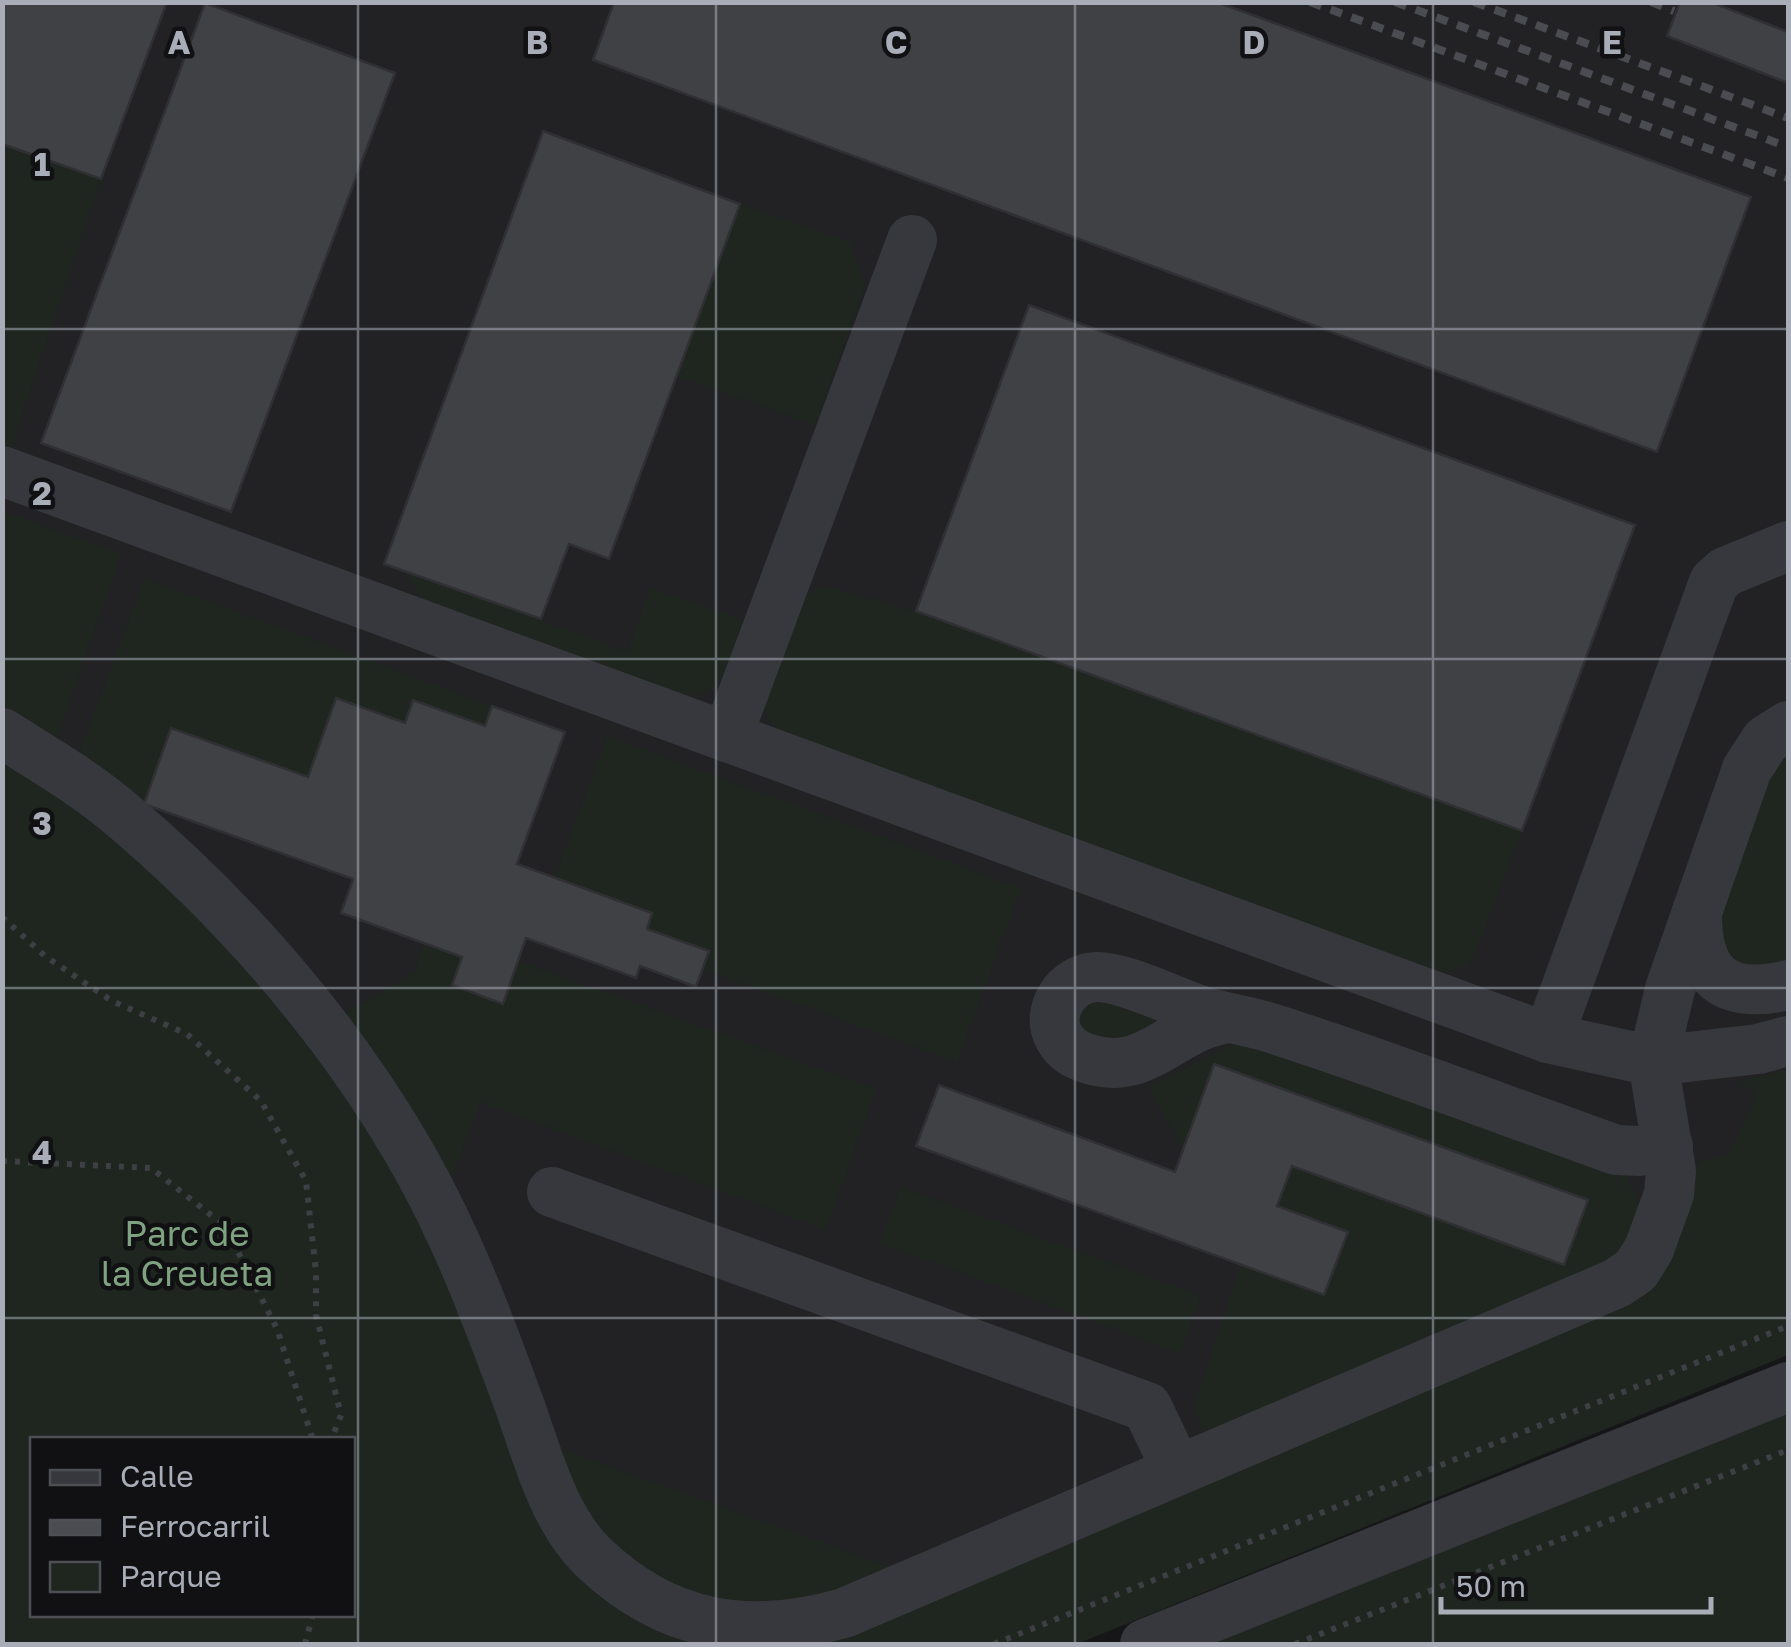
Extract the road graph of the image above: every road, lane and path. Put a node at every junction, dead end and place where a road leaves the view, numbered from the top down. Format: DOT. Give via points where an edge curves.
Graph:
graph roads {
  1 [pos="912,240"];
  2 [pos="2,471"];
  3 [pos="1788,546"];
  4 [pos="1788,726"];
  5 [pos="2,733"];
  6 [pos="727,737"];
  7 [pos="1696,911"];
  8 [pos="2,917"];
  9 [pos="1777,988"];
  10 [pos="1230,1018"];
  11 [pos="1548,1038"];
  12 [pos="1788,1041"];
  13 [pos="1653,1060"];
  14 [pos="1668,1146"];
  15 [pos="2,1162"];
  16 [pos="552,1192"];
  17 [pos="1788,1326"];
  18 [pos="1788,1386"];
  19 [pos="312,1437"];
  20 [pos="333,1437"];
  21 [pos="1788,1450"];
  22 [pos="1177,1470"];
  23 [pos="312,1617"];
  24 [pos="305,1644"];
  25 [pos="994,1644"];
  26 [pos="1145,1644"];
  27 [pos="1295,1644"];
  1 -- 6 [label="street"];
  2 -- 6 [label="street"];
  3 -- 11 [label="street" via="1714,582"];
  4 -- 7 [label="street" via="1766,740 1746,769"];
  5 -- 22 [label="street" via="113,808 161,850 308,1006 405,1147 454,1238 555,1501 591,1555 657,1604 727,1626 804,1624 844,1613"];
  6 -- 11 [label="street"];
  7 -- 9 [label="street" via="1700,948 1716,975 1742,991"];
  7 -- 13 [label="street"];
  8 -- 20 [label="path" via="44,956 112,1000 187,1034 261,1101 306,1181 316,1315 341,1414"];
  9 -- 13 [label="street"];
  10 -- 14 [label="street" via="1616,1150"];
  11 -- 13 [label="street"];
  12 -- 13 [label="street"];
  13 -- 14 [label="street"];
  14 -- 22 [label="street" via="1669,1194 1649,1249 1617,1283"];
  15 -- 19 [label="path" via="152,1168 225,1226 277,1328"];
  16 -- 22 [label="street" via="1146,1406"];
  17 -- 25 [label="path"];
  18 -- 26 [label="street"];
  21 -- 27 [label="path"];
  23 -- 24 [label="path"];
}
